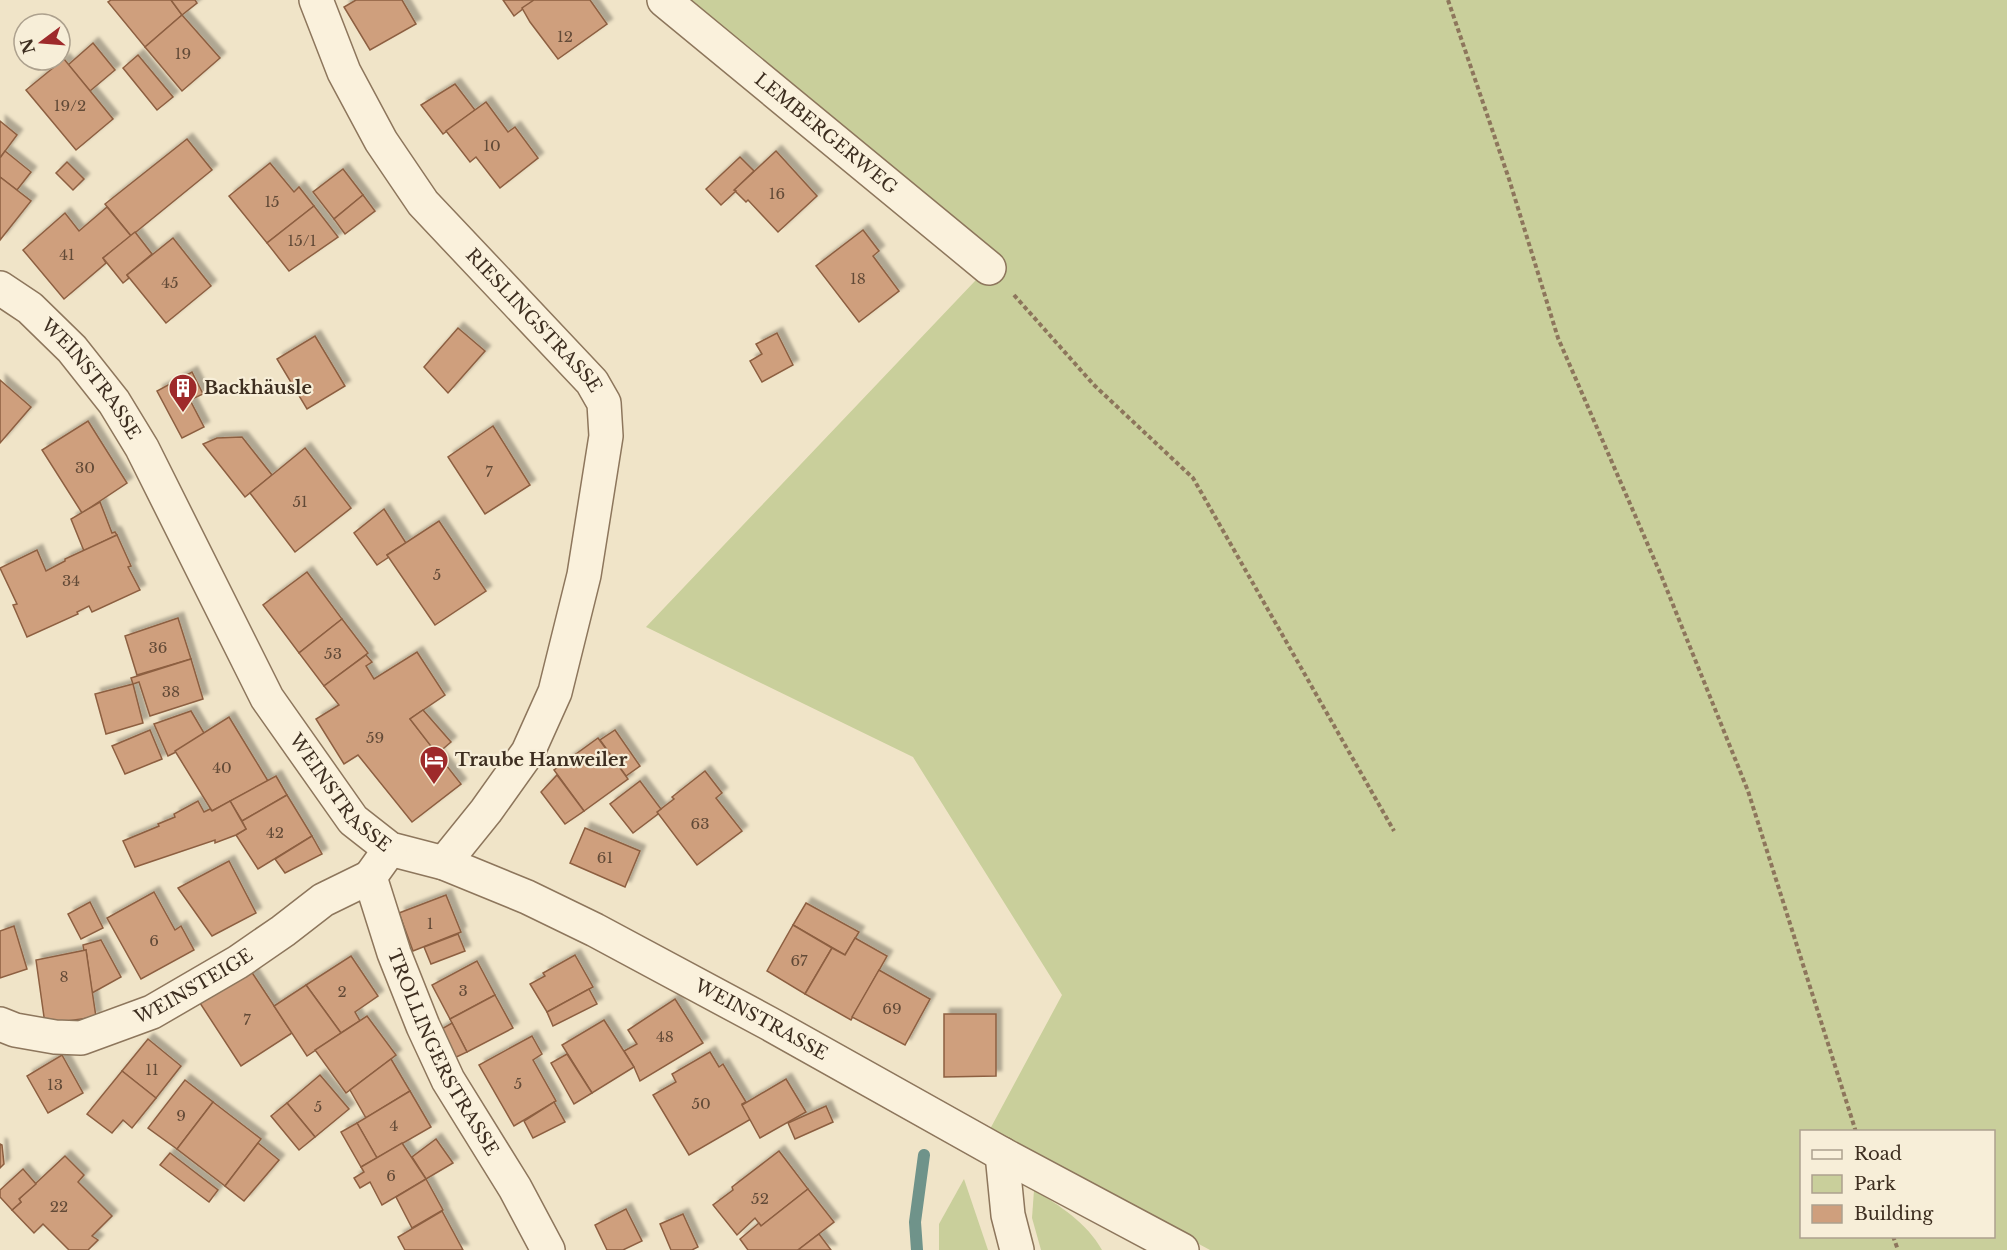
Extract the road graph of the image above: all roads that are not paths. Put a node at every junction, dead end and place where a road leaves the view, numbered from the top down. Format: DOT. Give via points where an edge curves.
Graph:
graph roads {
  1 [pos="316,0"];
  2 [pos="664,0"];
  3 [pos="989,268"];
  4 [pos="0,288"];
  5 [pos="390,849"];
  6 [pos="444,862"];
  7 [pos="370,877"];
  8 [pos="0,1024"];
  9 [pos="1002,1154"];
  10 [pos="1167,1246"];
  11 [pos="549,1250"];
  12 [pos="1017,1250"];
  1 -- 6 [label="street, RIESLINGSTRASSE" via="344,72 375,131 423,203 592,382 604,403 606,435 584,575 555,692 528,752"];
  2 -- 3 [label="street, LEMBERGERWEG"];
  4 -- 5 [label="street, WEINSTRASSE" via="30,308 72,349 114,402 142,448 267,698 353,820"];
  5 -- 6 [label="street, WEINSTRASSE"];
  5 -- 7 [label="street"];
  6 -- 9 [label="street, WEINSTRASSE" via="594,930"];
  7 -- 8 [label="street, WEINSTEIGE" via="323,900 238,962 152,1012 81,1038 55,1037"];
  7 -- 11 [label="street, TROLLINGERSTRASSE" via="398,963 448,1080"];
  9 -- 10 [label="street, WEINSTRASSE"];
  9 -- 12 [label="street" via="1008,1215"];
}
